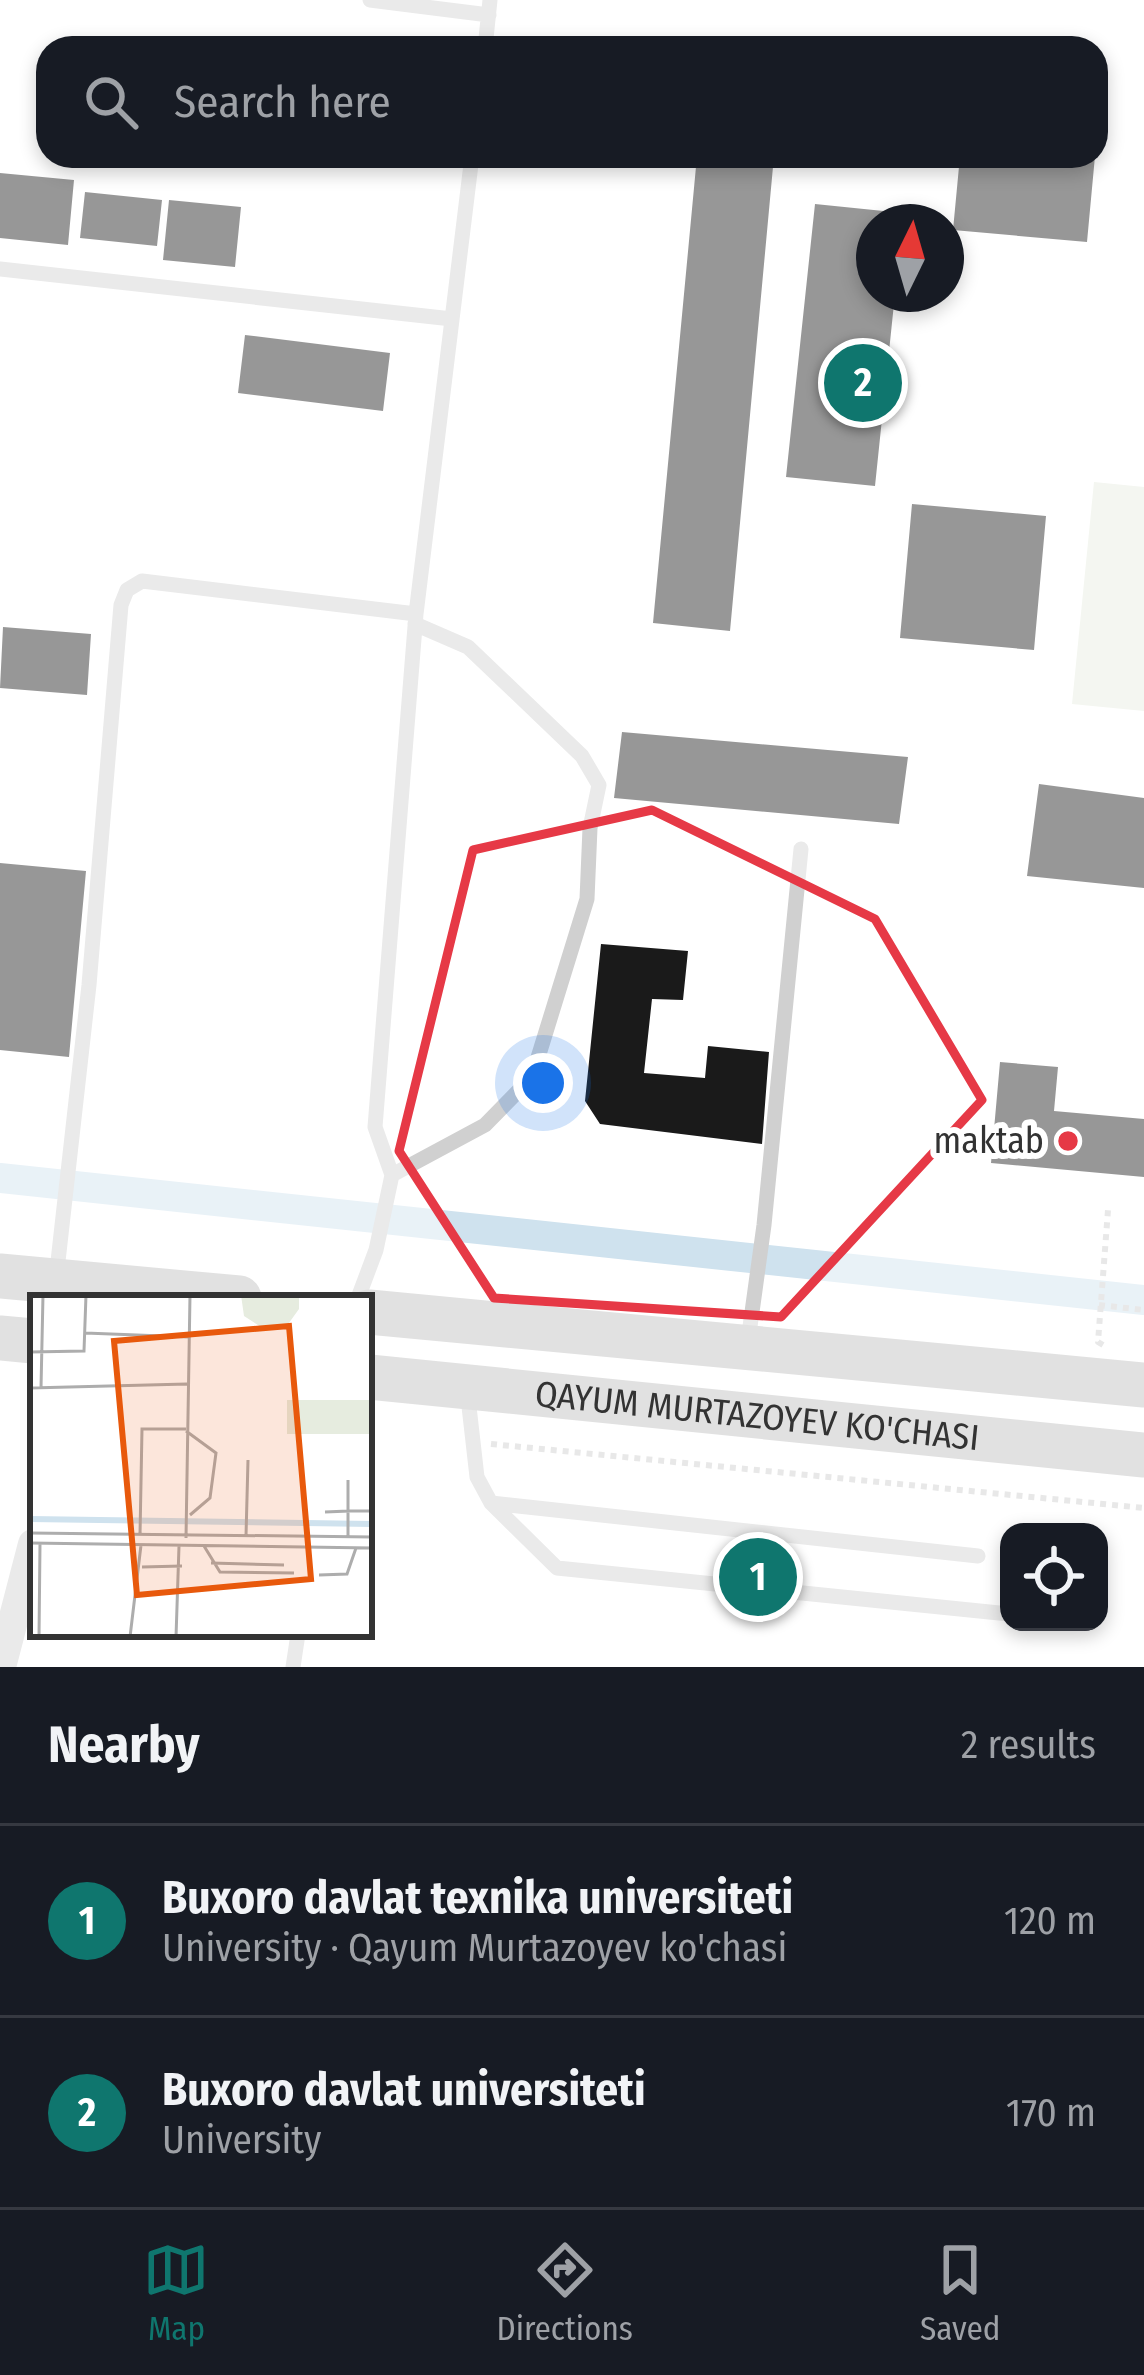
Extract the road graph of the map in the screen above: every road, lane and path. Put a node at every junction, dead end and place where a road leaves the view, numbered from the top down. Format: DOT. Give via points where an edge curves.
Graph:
graph roads {
  1 [pos="370,0"];
  2 [pos="489,7"];
  3 [pos="471,168"];
  4 [pos="0,269"];
  5 [pos="452,319"];
  6 [pos="415,619"];
  7 [pos="801,849"];
  8 [pos="392,1175"];
  9 [pos="1108,1210"];
  10 [pos="0,1276"];
  11 [pos="56,1282"];
  12 [pos="205,1295"];
  13 [pos="359,1295"];
  14 [pos="1144,1310"];
  15 [pos="372,1312"];
  16 [pos="750,1332"];
  17 [pos="0,1338"];
  18 [pos="30,1341"];
  19 [pos="372,1376"];
  20 [pos="1144,1385"];
  21 [pos="467,1386"];
  22 [pos="471,1442"];
  23 [pos="1144,1455"];
  24 [pos="491,1503"];
  25 [pos="1144,1508"];
  26 [pos="30,1556"];
  27 [pos="978,1556"];
  28 [pos="1000,1613"];
  29 [pos="298,1637"];
  30 [pos="1,1667"];
  31 [pos="293,1667"];
  1 -- 2 [label="lane"];
  3 -- 5 [label="lane"];
  4 -- 5 [label="lane"];
  5 -- 6 [label="lane"];
  6 -- 8 [label="lane" via="375,1127"];
  6 -- 8 [label="lane" via="468,646 582,756 599,785 587,898 532,1077 485,1125"];
  6 -- 11 [label="lane" via="142,580 127,590"];
  7 -- 16 [label="lane"];
  8 -- 13 [label="lane"];
  9 -- 14 [label="path" via="1099,1305"];
  10 -- 11 [label="street"];
  11 -- 12 [label="street"];
  15 -- 16 [label="street, QAYUM MURTAZOYEV KO'CHASI"];
  16 -- 20 [label="street, QAYUM MURTAZOYEV KO'CHASI"];
  17 -- 18 [label="street"];
  19 -- 21 [label="street, QAYUM MURTAZOYEV KO'CHASI"];
  21 -- 22 [label="lane"];
  21 -- 23 [label="street, QAYUM MURTAZOYEV KO'CHASI"];
  22 -- 24 [label="lane"];
  22 -- 25 [label="path"];
  24 -- 27 [label="lane"];
  24 -- 28 [label="lane" via="557,1568"];
  26 -- 30 [label="street"];
  29 -- 31 [label="lane"];
}
